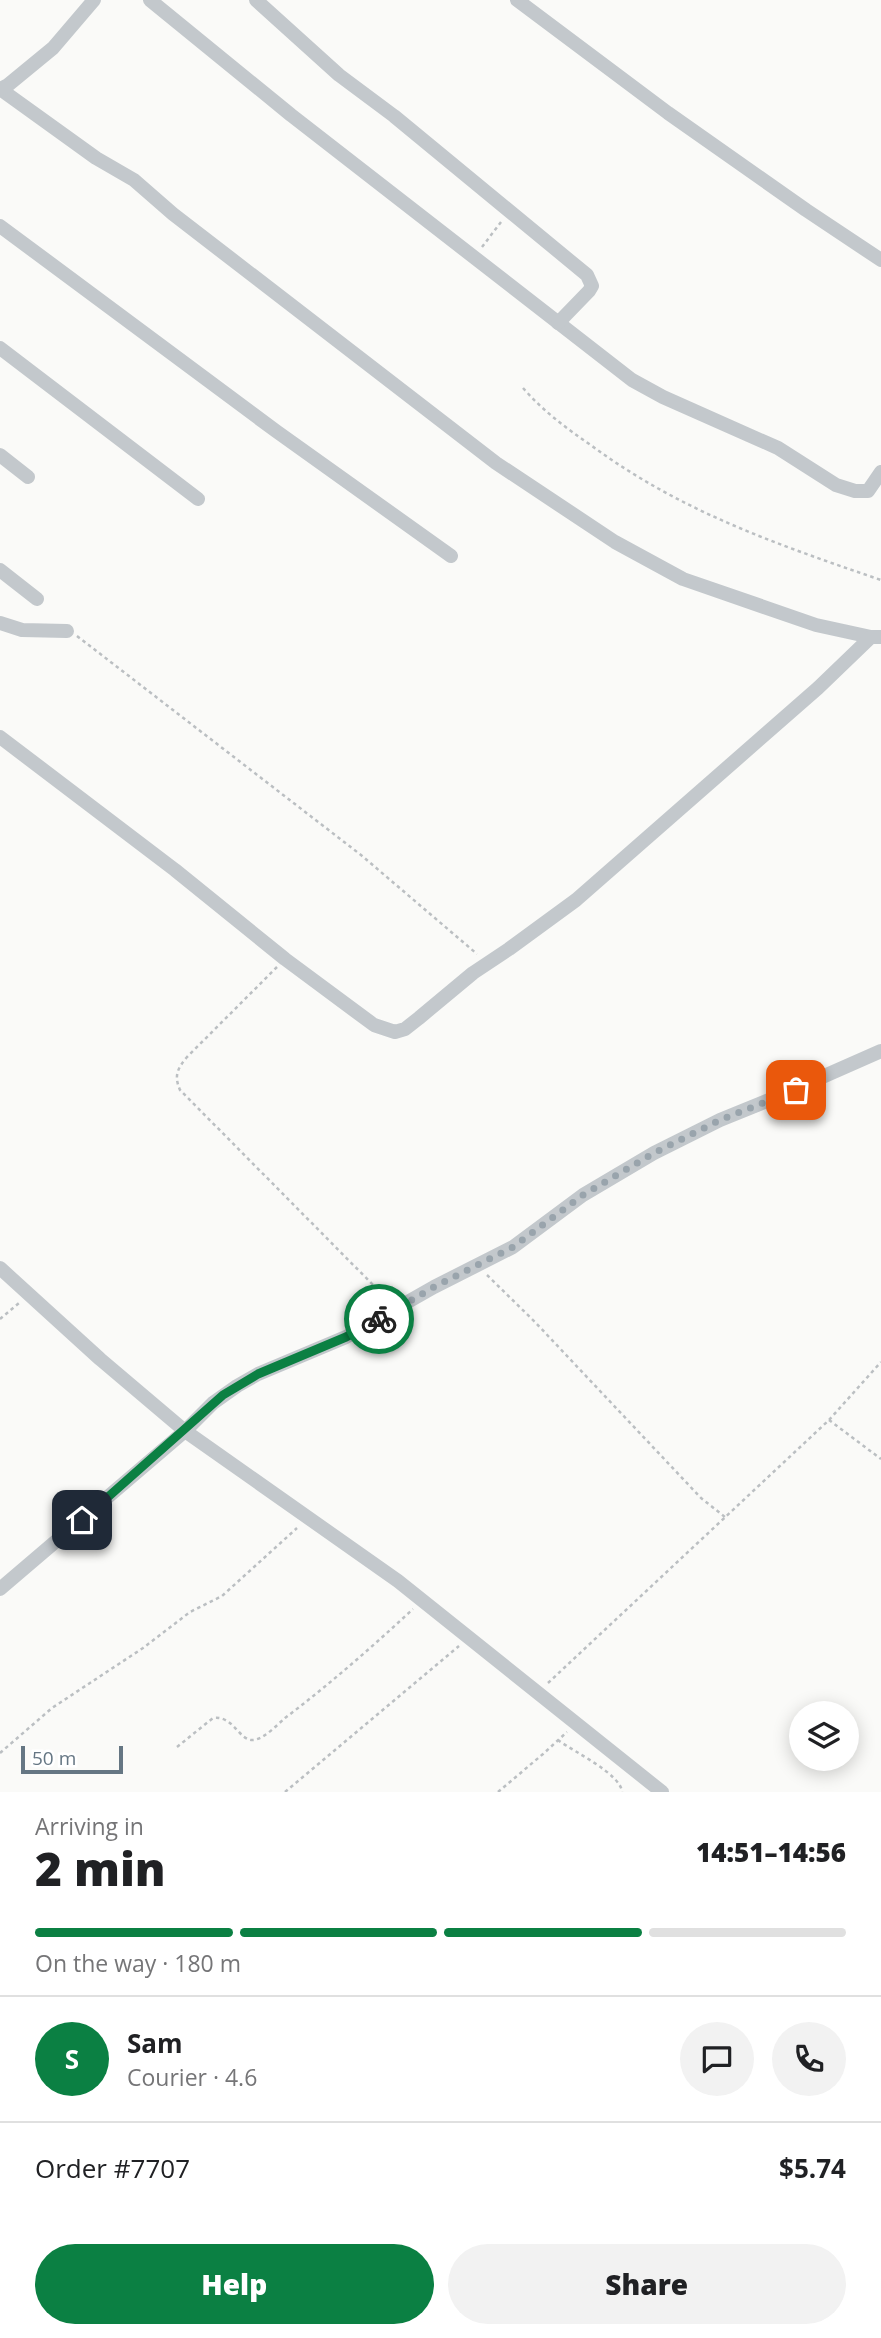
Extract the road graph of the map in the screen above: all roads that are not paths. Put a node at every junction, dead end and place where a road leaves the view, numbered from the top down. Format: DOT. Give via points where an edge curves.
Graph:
graph roads {
  1 [pos="93,0"];
  2 [pos="150,0"];
  3 [pos="256,0"];
  4 [pos="517,0"];
  5 [pos="0,89"];
  6 [pos="0,226"];
  7 [pos="881,260"];
  8 [pos="558,323"];
  9 [pos="0,348"];
  10 [pos="0,455"];
  11 [pos="881,472"];
  12 [pos="28,477"];
  13 [pos="198,499"];
  14 [pos="451,556"];
  15 [pos="0,570"];
  16 [pos="37,599"];
  17 [pos="0,623"];
  18 [pos="67,631"];
  19 [pos="876,637"];
  20 [pos="0,737"];
  21 [pos="881,1051"];
  22 [pos="0,1268"];
  23 [pos="185,1431"];
  24 [pos="0,1589"];
  25 [pos="662,1792"];
  1 -- 5 [label="street" via="53,48"];
  2 -- 8 [label="street"];
  3 -- 8 [label="street" via="339,75 591,280 589,291"];
  4 -- 7 [label="street" via="668,113"];
  5 -- 19 [label="street" via="134,180 496,463 615,542 683,579 816,625"];
  6 -- 14 [label="street"];
  8 -- 11 [label="street" via="641,386 778,448 836,485 868,491"];
  9 -- 13 [label="street"];
  10 -- 12 [label="street"];
  15 -- 16 [label="street"];
  17 -- 18 [label="street" via="22,630"];
  19 -- 20 [label="street" via="576,900 395,1032 374,1025 285,959"];
  21 -- 23 [label="street" via="654,1153 583,1195 513,1247 346,1337 237,1386"];
  22 -- 23 [label="street"];
  23 -- 24 [label="street"];
  23 -- 25 [label="street" via="424,1600"];
}
